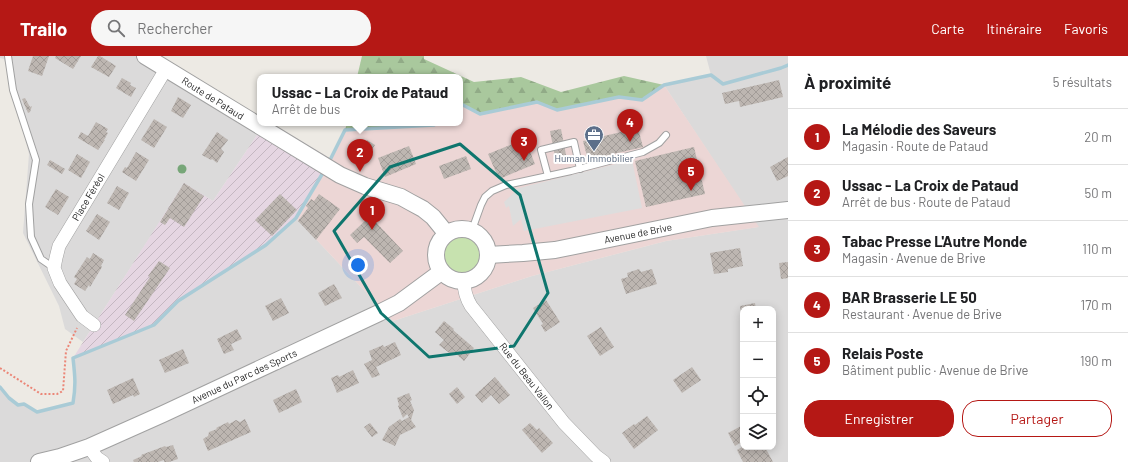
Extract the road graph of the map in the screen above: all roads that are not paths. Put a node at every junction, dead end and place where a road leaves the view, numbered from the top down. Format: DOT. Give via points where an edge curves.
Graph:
graph roads {
  1 [pos="8,56"];
  2 [pos="145,56"];
  3 [pos="166,69"];
  4 [pos="257,124"];
  5 [pos="260,126"];
  6 [pos="666,135"];
  7 [pos="580,169"];
  8 [pos="548,176"];
  9 [pos="788,210"];
  10 [pos="472,230"];
  11 [pos="446,233"];
  12 [pos="488,255"];
  13 [pos="54,268"];
  14 [pos="441,272"];
  15 [pos="464,281"];
  16 [pos="94,325"];
  17 [pos="89,447"];
  18 [pos="39,462"];
  19 [pos="103,462"];
  20 [pos="604,462"];
  1 -- 13 [label="lane" via="13,90 36,160 29,204 31,237 41,259"];
  2 -- 3 [label="street, Route de Pataud"];
  3 -- 4 [label="street, Route de Pataud"];
  3 -- 13 [label="street, Place Féréol" via="59,246"];
  5 -- 11 [label="street, Route de Pataud" via="352,181 401,198 424,210"];
  6 -- 7 [label="lane" via="659,143 643,152"];
  7 -- 8 [label="lane"];
  7 -- 8 [label="lane" via="574,142 541,150"];
  8 -- 10 [label="lane" via="506,185 492,191 481,204"];
  9 -- 12 [label="street, Avenue de Brive" via="712,218 555,250"];
  10 -- 11 [label="street" via="462,228"];
  10 -- 12 [label="street" via="481,236"];
  11 -- 14 [label="street" via="436,247 436,264"];
  12 -- 15 [label="street" via="481,273"];
  13 -- 16 [label="street" via="60,283 82,316"];
  14 -- 15 [label="street" via="455,281"];
  14 -- 17 [label="street, Avenue du Parc des Sports" via="379,313"];
  15 -- 20 [label="street, Rue du Beau Vallon" via="466,298 472,306 564,423"];
  17 -- 18 [label="street, Avenue du Parc des Sports"];
  17 -- 19 [label="street"];
}
